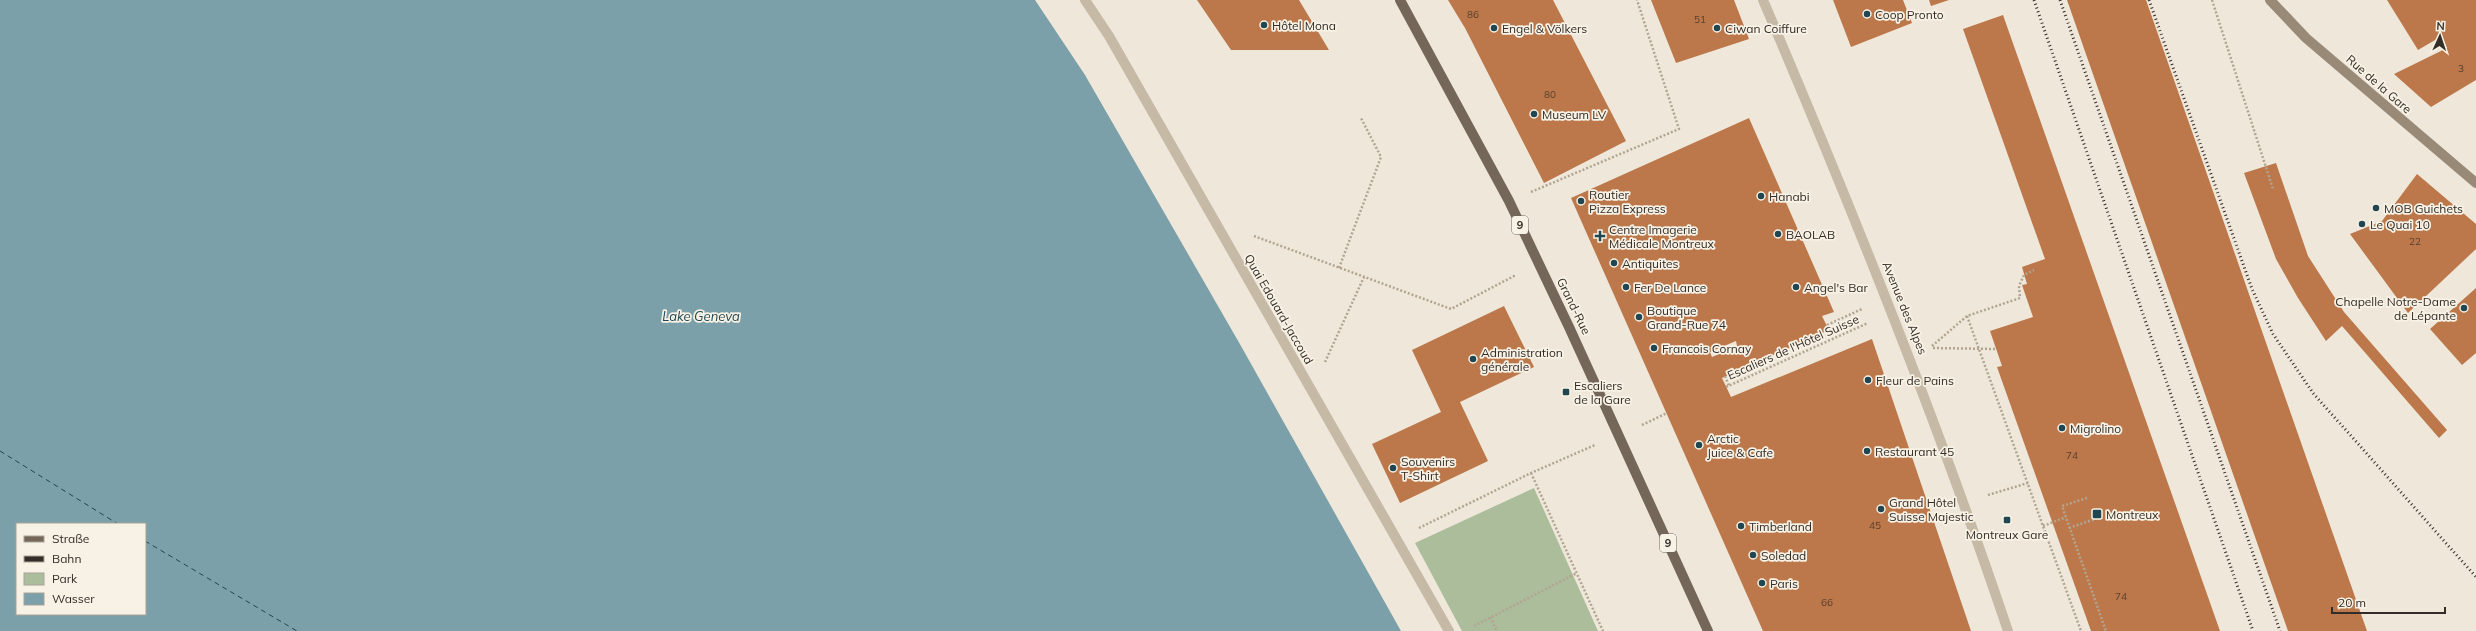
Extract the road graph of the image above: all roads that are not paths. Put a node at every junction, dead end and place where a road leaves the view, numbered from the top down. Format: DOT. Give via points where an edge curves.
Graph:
graph roads {
  1 [pos="1085,0"];
  2 [pos="1400,0"];
  3 [pos="1763,0"];
  4 [pos="2270,0"];
  5 [pos="2476,183"];
  6 [pos="1449,631"];
  7 [pos="1708,631"];
  8 [pos="2008,631"];
  1 -- 6 [label="street, Quai Edouard-Jaccoud" via="1109,36"];
  2 -- 7 [label="main road, Grand-Rue / 9" via="1509,201"];
  3 -- 8 [label="street, Avenue des Alpes" via="1910,356 1970,516"];
  4 -- 5 [label="street, Rue de la Gare" via="2312,43"];
}
